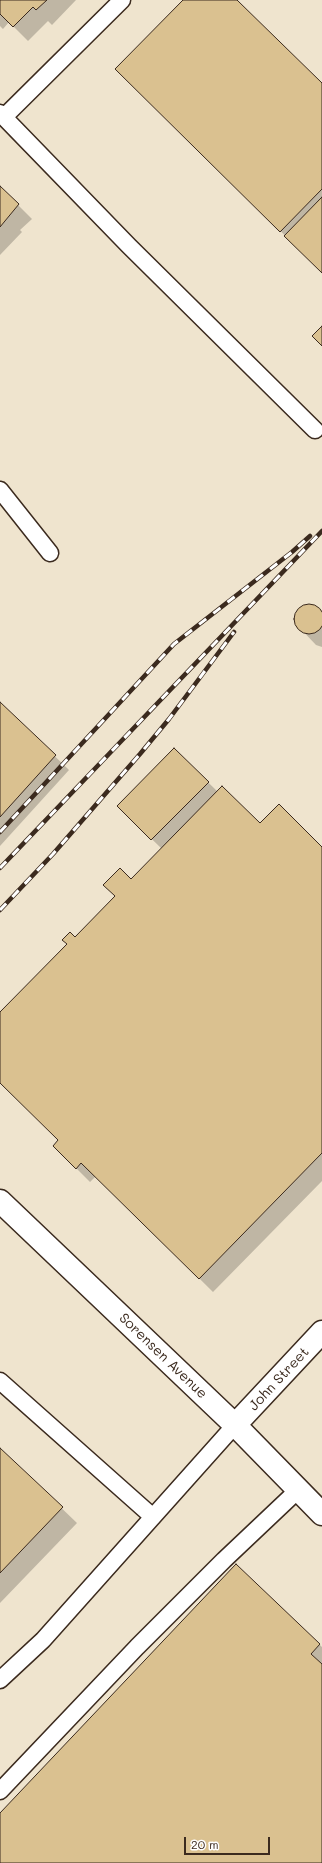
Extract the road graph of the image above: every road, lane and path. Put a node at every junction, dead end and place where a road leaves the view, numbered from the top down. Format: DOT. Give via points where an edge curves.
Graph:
graph roads {
  1 [pos="122,0"];
  2 [pos="2,115"];
  3 [pos="315,430"];
  4 [pos="0,490"];
  5 [pos="50,553"];
  6 [pos="0,1201"];
  7 [pos="322,1332"];
  8 [pos="0,1381"];
  9 [pos="235,1425"];
  10 [pos="298,1490"];
  11 [pos="322,1514"];
  12 [pos="153,1517"];
  13 [pos="0,1680"];
  14 [pos="0,1791"];
  1 -- 2 [label="lane"];
  2 -- 3 [label="lane"];
  4 -- 5 [label="lane"];
  6 -- 9 [label="street, Sorensen Avenue"];
  7 -- 9 [label="street, John Street"];
  8 -- 12 [label="lane"];
  9 -- 10 [label="street, Sorensen Avenue"];
  9 -- 12 [label="lane"];
  10 -- 11 [label="street, Sorensen Avenue"];
  10 -- 14 [label="lane" via="137,1646"];
  12 -- 13 [label="lane" via="43,1640"];
}
